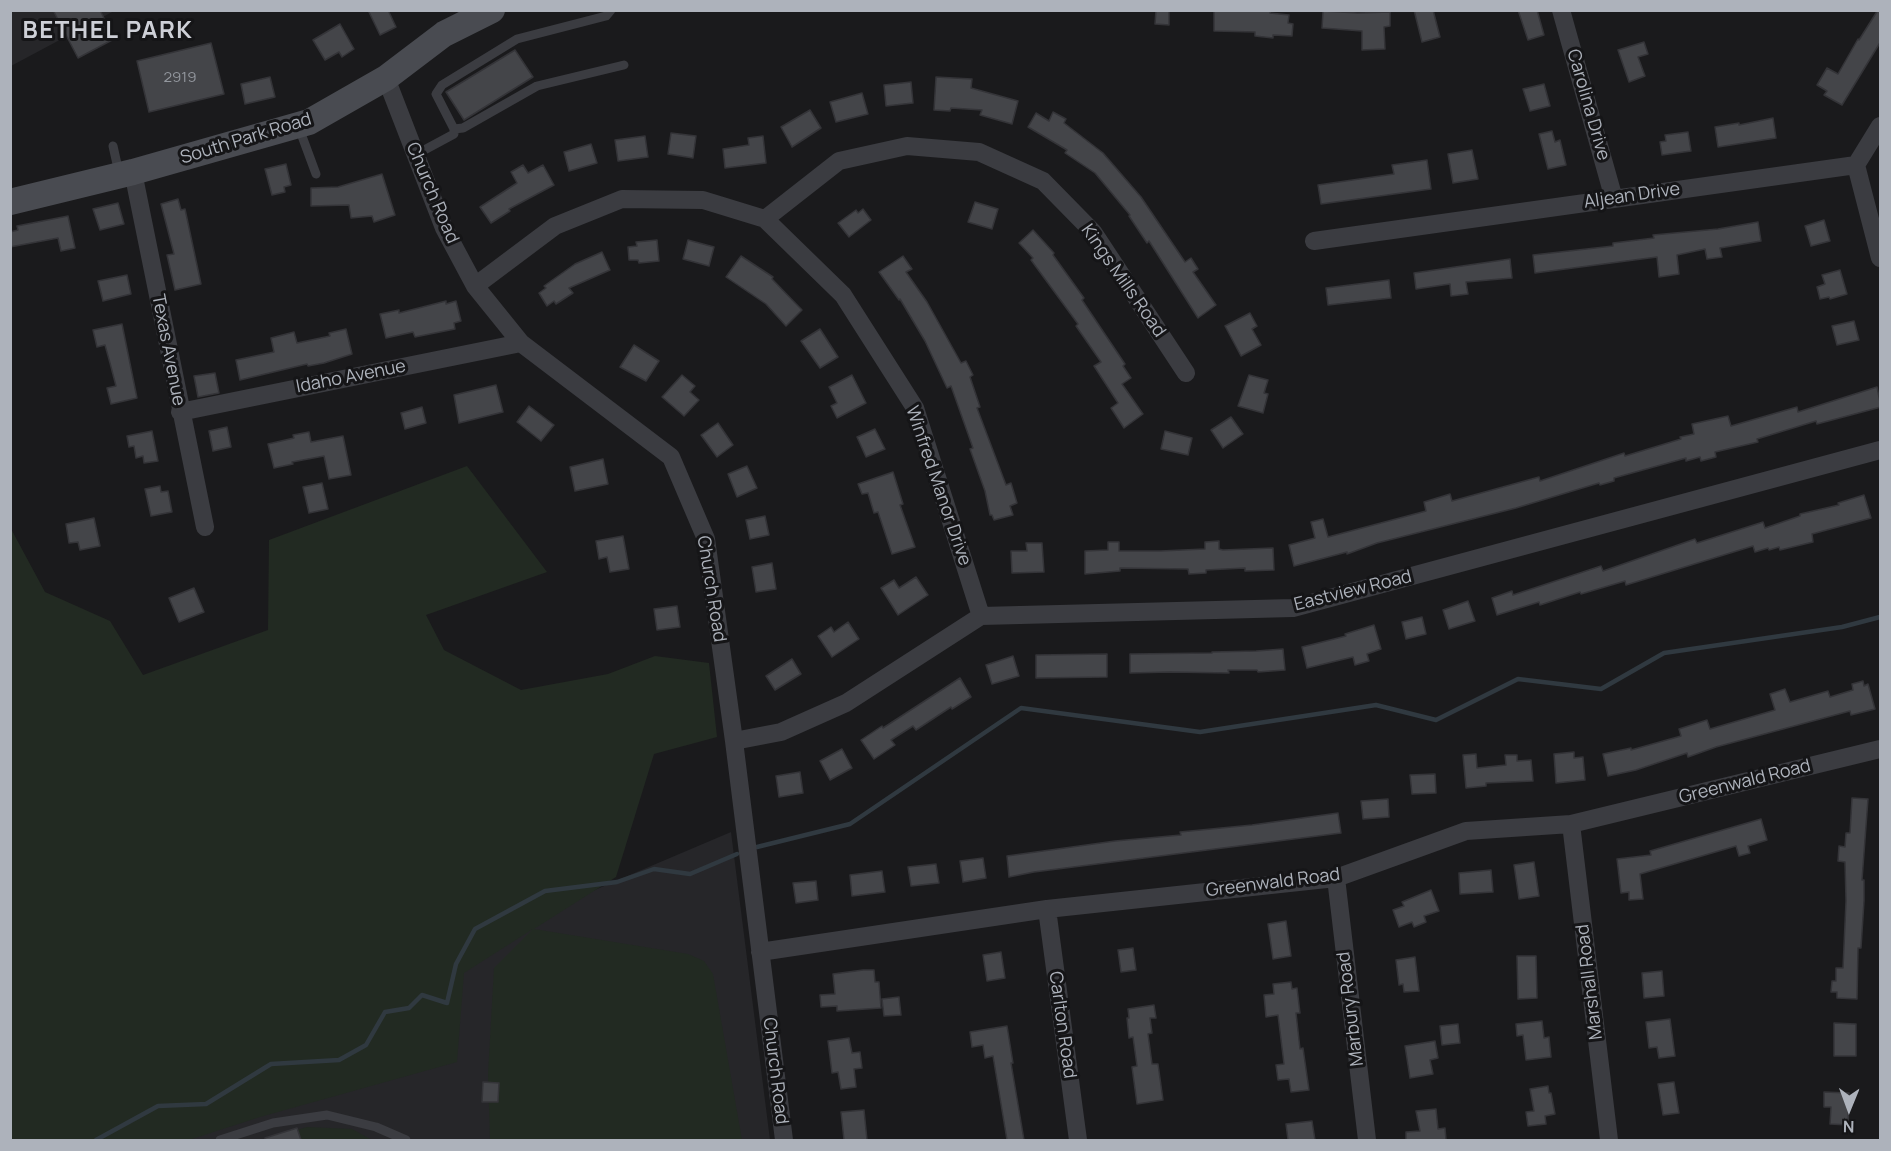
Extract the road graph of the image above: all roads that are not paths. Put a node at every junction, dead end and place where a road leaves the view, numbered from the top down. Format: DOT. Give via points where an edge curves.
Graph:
graph roads {
  1 [pos="492,10"];
  2 [pos="611,10"];
  3 [pos="1561,10"];
  4 [pos="624,65"];
  5 [pos="386,78"];
  6 [pos="298,125"];
  7 [pos="1881,126"];
  8 [pos="454,129"];
  9 [pos="113,146"];
  10 [pos="415,154"];
  11 [pos="1856,165"];
  12 [pos="126,174"];
  13 [pos="316,174"];
  14 [pos="1614,199"];
  15 [pos="10,202"];
  16 [pos="765,219"];
  17 [pos="1314,241"];
  18 [pos="1881,258"];
  19 [pos="475,285"];
  20 [pos="521,342"];
  21 [pos="1186,373"];
  22 [pos="180,412"];
  23 [pos="1881,450"];
  24 [pos="205,527"];
  25 [pos="981,616"];
  26 [pos="734,741"];
  27 [pos="1881,749"];
  28 [pos="1571,824"];
  29 [pos="1336,878"];
  30 [pos="1047,909"];
  31 [pos="760,952"];
  32 [pos="220,1140"];
  33 [pos="406,1140"];
  34 [pos="784,1140"];
  35 [pos="1078,1140"];
  36 [pos="1367,1140"];
  37 [pos="1609,1140"];
  1 -- 5 [label="main road, South Park Road" via="444,34"];
  2 -- 8 [label="lane" via="606,16 517,39 442,85 436,94"];
  3 -- 14 [label="street, Carolina Drive"];
  4 -- 8 [label="lane" via="537,86 463,128"];
  5 -- 6 [label="main road, South Park Road"];
  5 -- 10 [label="street, Church Road"];
  6 -- 12 [label="main road, South Park Road"];
  6 -- 13 [label="lane"];
  7 -- 11 [label="street"];
  8 -- 10 [label="lane" via="454,134"];
  9 -- 12 [label="lane"];
  10 -- 19 [label="street, Church Road" via="444,228"];
  11 -- 14 [label="street, Aljean Drive"];
  11 -- 18 [label="street"];
  12 -- 15 [label="main road, South Park Road"];
  12 -- 22 [label="street, Texas Avenue"];
  14 -- 17 [label="street, Aljean Drive"];
  16 -- 19 [label="street, Winfred Manor Drive" via="703,200 622,199 555,226"];
  16 -- 21 [label="street, Kings Mills Road" via="839,161 908,146 979,152 1043,181 1093,232"];
  16 -- 25 [label="street, Winfred Manor Drive" via="843,295 915,408"];
  19 -- 20 [label="street, Church Road"];
  20 -- 22 [label="street, Idaho Avenue"];
  20 -- 26 [label="street, Church Road" via="671,457 706,539"];
  22 -- 24 [label="street, Texas Avenue"];
  23 -- 25 [label="street, Eastview Road" via="1293,608"];
  25 -- 26 [label="street" via="846,703 781,732"];
  26 -- 31 [label="street, Church Road"];
  27 -- 28 [label="street, Greenwald Road"];
  28 -- 29 [label="street, Greenwald Road" via="1466,831"];
  28 -- 37 [label="street, Marshall Road"];
  29 -- 30 [label="street, Greenwald Road"];
  29 -- 36 [label="street, Marbury Road"];
  30 -- 31 [label="street, Greenwald Road"];
  30 -- 35 [label="street, Carlton Road"];
  31 -- 34 [label="street, Church Road"];
  32 -- 33 [label="lane" via="273,1123 327,1115 376,1127"];
}
